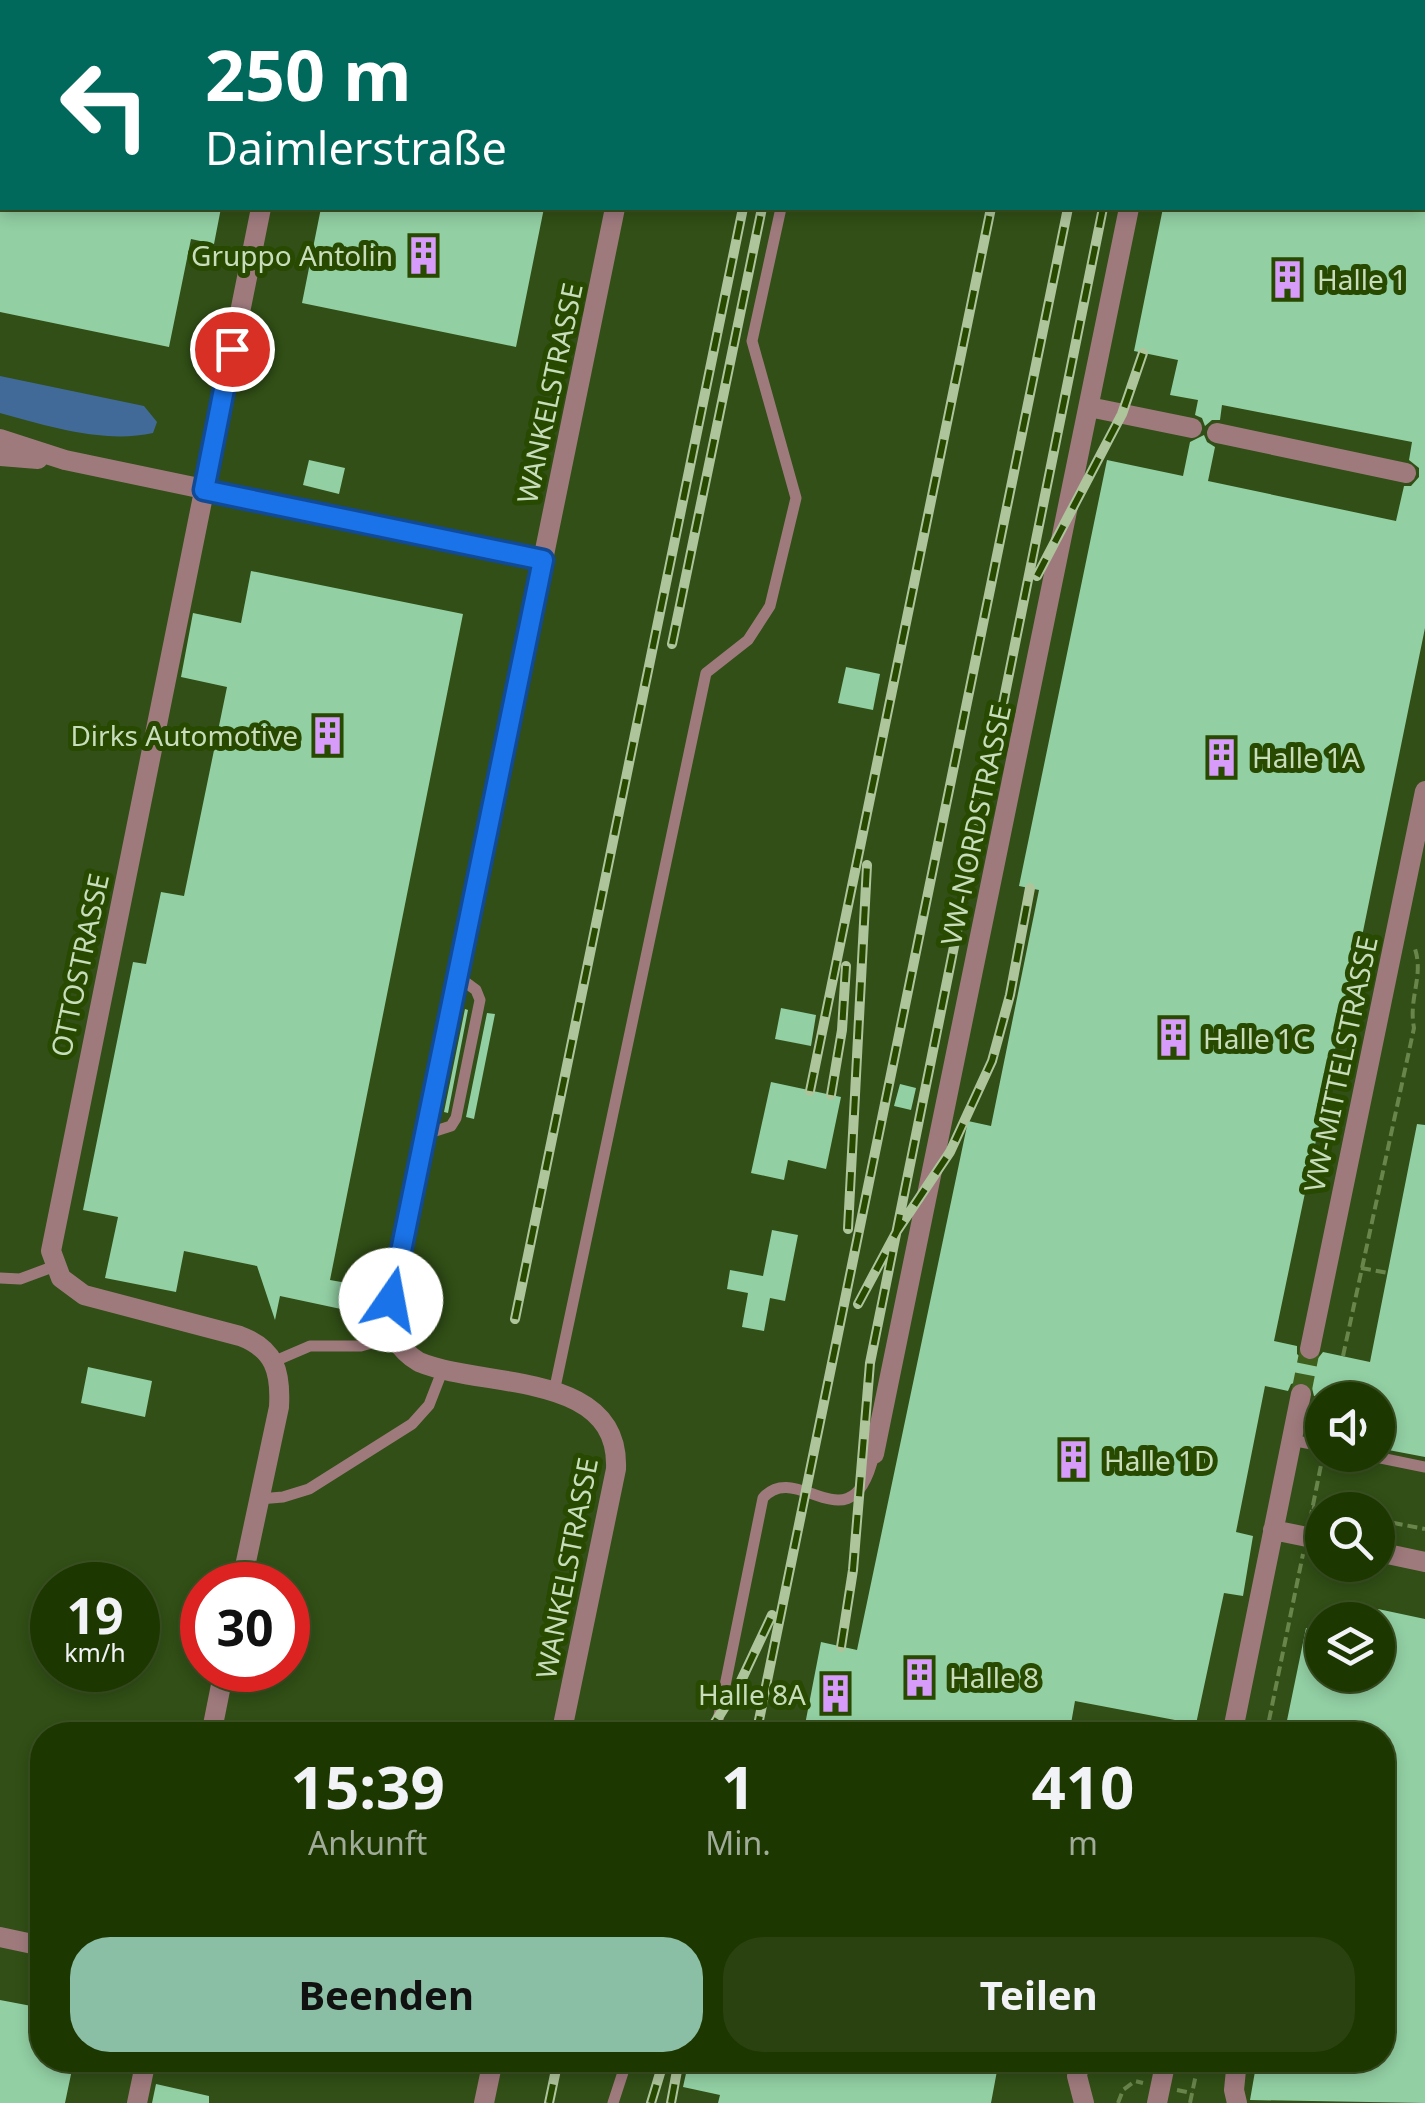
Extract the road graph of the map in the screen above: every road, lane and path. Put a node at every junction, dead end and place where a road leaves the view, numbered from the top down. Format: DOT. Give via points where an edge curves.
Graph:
graph roads {
  1 [pos="260,210"];
  2 [pos="615,210"];
  3 [pos="781,210"];
  4 [pos="1129,210"];
  5 [pos="1088,407"];
  6 [pos="1192,428"];
  7 [pos="1217,433"];
  8 [pos="0,439"];
  9 [pos="0,456"];
  10 [pos="65,460"];
  11 [pos="1406,473"];
  12 [pos="204,490"];
  13 [pos="543,560"];
  14 [pos="1425,790"];
  15 [pos="1420,845"];
  16 [pos="1410,937"];
  17 [pos="55,1266"];
  18 [pos="1361,1268"];
  19 [pos="1388,1272"];
  20 [pos="0,1278"];
  21 [pos="394,1336"];
  22 [pos="1310,1349"];
  23 [pos="1343,1356"];
  24 [pos="275,1361"];
  25 [pos="443,1370"];
  26 [pos="554,1392"];
  27 [pos="1301,1394"];
  28 [pos="1291,1440"];
  29 [pos="1305,1443"];
  30 [pos="874,1454"];
  31 [pos="1395,1461"];
  32 [pos="1425,1467"];
  33 [pos="259,1499"];
  34 [pos="1395,1524"];
  35 [pos="1273,1530"];
  36 [pos="1425,1530"];
  37 [pos="1305,1537"];
  38 [pos="1395,1556"];
  39 [pos="246,1562"];
  40 [pos="1425,1562"];
  41 [pos="1305,1576"];
  42 [pos="220,1692"];
  43 [pos="214,1722"];
  44 [pos="563,1722"];
  45 [pos="717,1722"];
  46 [pos="1235,1722"];
  47 [pos="1269,1722"];
  48 [pos="0,1937"];
  49 [pos="30,1943"];
  50 [pos="143,2072"];
  51 [pos="490,2072"];
  52 [pos="623,2072"];
  53 [pos="1078,2072"];
  54 [pos="1163,2072"];
  55 [pos="1196,2072"];
  56 [pos="1236,2072"];
  57 [pos="137,2103"];
  58 [pos="484,2103"];
  59 [pos="613,2103"];
  60 [pos="1084,2103"];
  61 [pos="1157,2103"];
  62 [pos="1190,2103"];
  63 [pos="1237,2103"];
  1 -- 12 [label="street, OTTOSTRASSE"];
  2 -- 13 [label="street, WANKELSTRASSE"];
  3 -- 26 [label="lane" via="752,341 796,498 770,606 748,640 706,672"];
  4 -- 5 [label="street, VW-NORDSTRASSE"];
  5 -- 6 [label="street"];
  5 -- 30 [label="street, VW-NORDSTRASSE"];
  7 -- 11 [label="street"];
  8 -- 10 [label="street"];
  9 -- 10 [label="street"];
  10 -- 12 [label="street"];
  12 -- 13 [label="street"];
  12 -- 17 [label="street, OTTOSTRASSE" via="52,1236"];
  13 -- 21 [label="street, WANKELSTRASSE" via="391,1300"];
  14 -- 15 [label="street, VW-MITTELSTRASSE"];
  15 -- 22 [label="street, VW-MITTELSTRASSE"];
  16 -- 18 [label="path" via="1420,962 1414,1028"];
  17 -- 20 [label="lane" via="20,1279"];
  17 -- 24 [label="street" via="84,1295 240,1336"];
  18 -- 19 [label="path"];
  18 -- 23 [label="path"];
  21 -- 24 [label="lane" via="361,1346 310,1346"];
  21 -- 25 [label="street, WANKELSTRASSE" via="408,1356"];
  24 -- 33 [label="street" via="278,1407"];
  25 -- 26 [label="street, WANKELSTRASSE"];
  25 -- 33 [label="lane" via="429,1405 412,1424 309,1489"];
  26 -- 44 [label="street, WANKELSTRASSE" via="594,1410 617,1450"];
  27 -- 28 [label="street"];
  28 -- 29 [label="lane"];
  28 -- 35 [label="street"];
  30 -- 45 [label="lane" via="863,1489 851,1498 782,1487 763,1498"];
  31 -- 32 [label="lane"];
  33 -- 39 [label="street"];
  34 -- 36 [label="path"];
  35 -- 37 [label="street"];
  35 -- 46 [label="street"];
  38 -- 40 [label="street"];
  41 -- 47 [label="path"];
  42 -- 43 [label="street"];
  48 -- 49 [label="street"];
  50 -- 57 [label="street"];
  51 -- 58 [label="street"];
  52 -- 59 [label="lane"];
  53 -- 60 [label="street"];
  54 -- 61 [label="street"];
  55 -- 62 [label="path"];
  56 -- 63 [label="street"];
}
